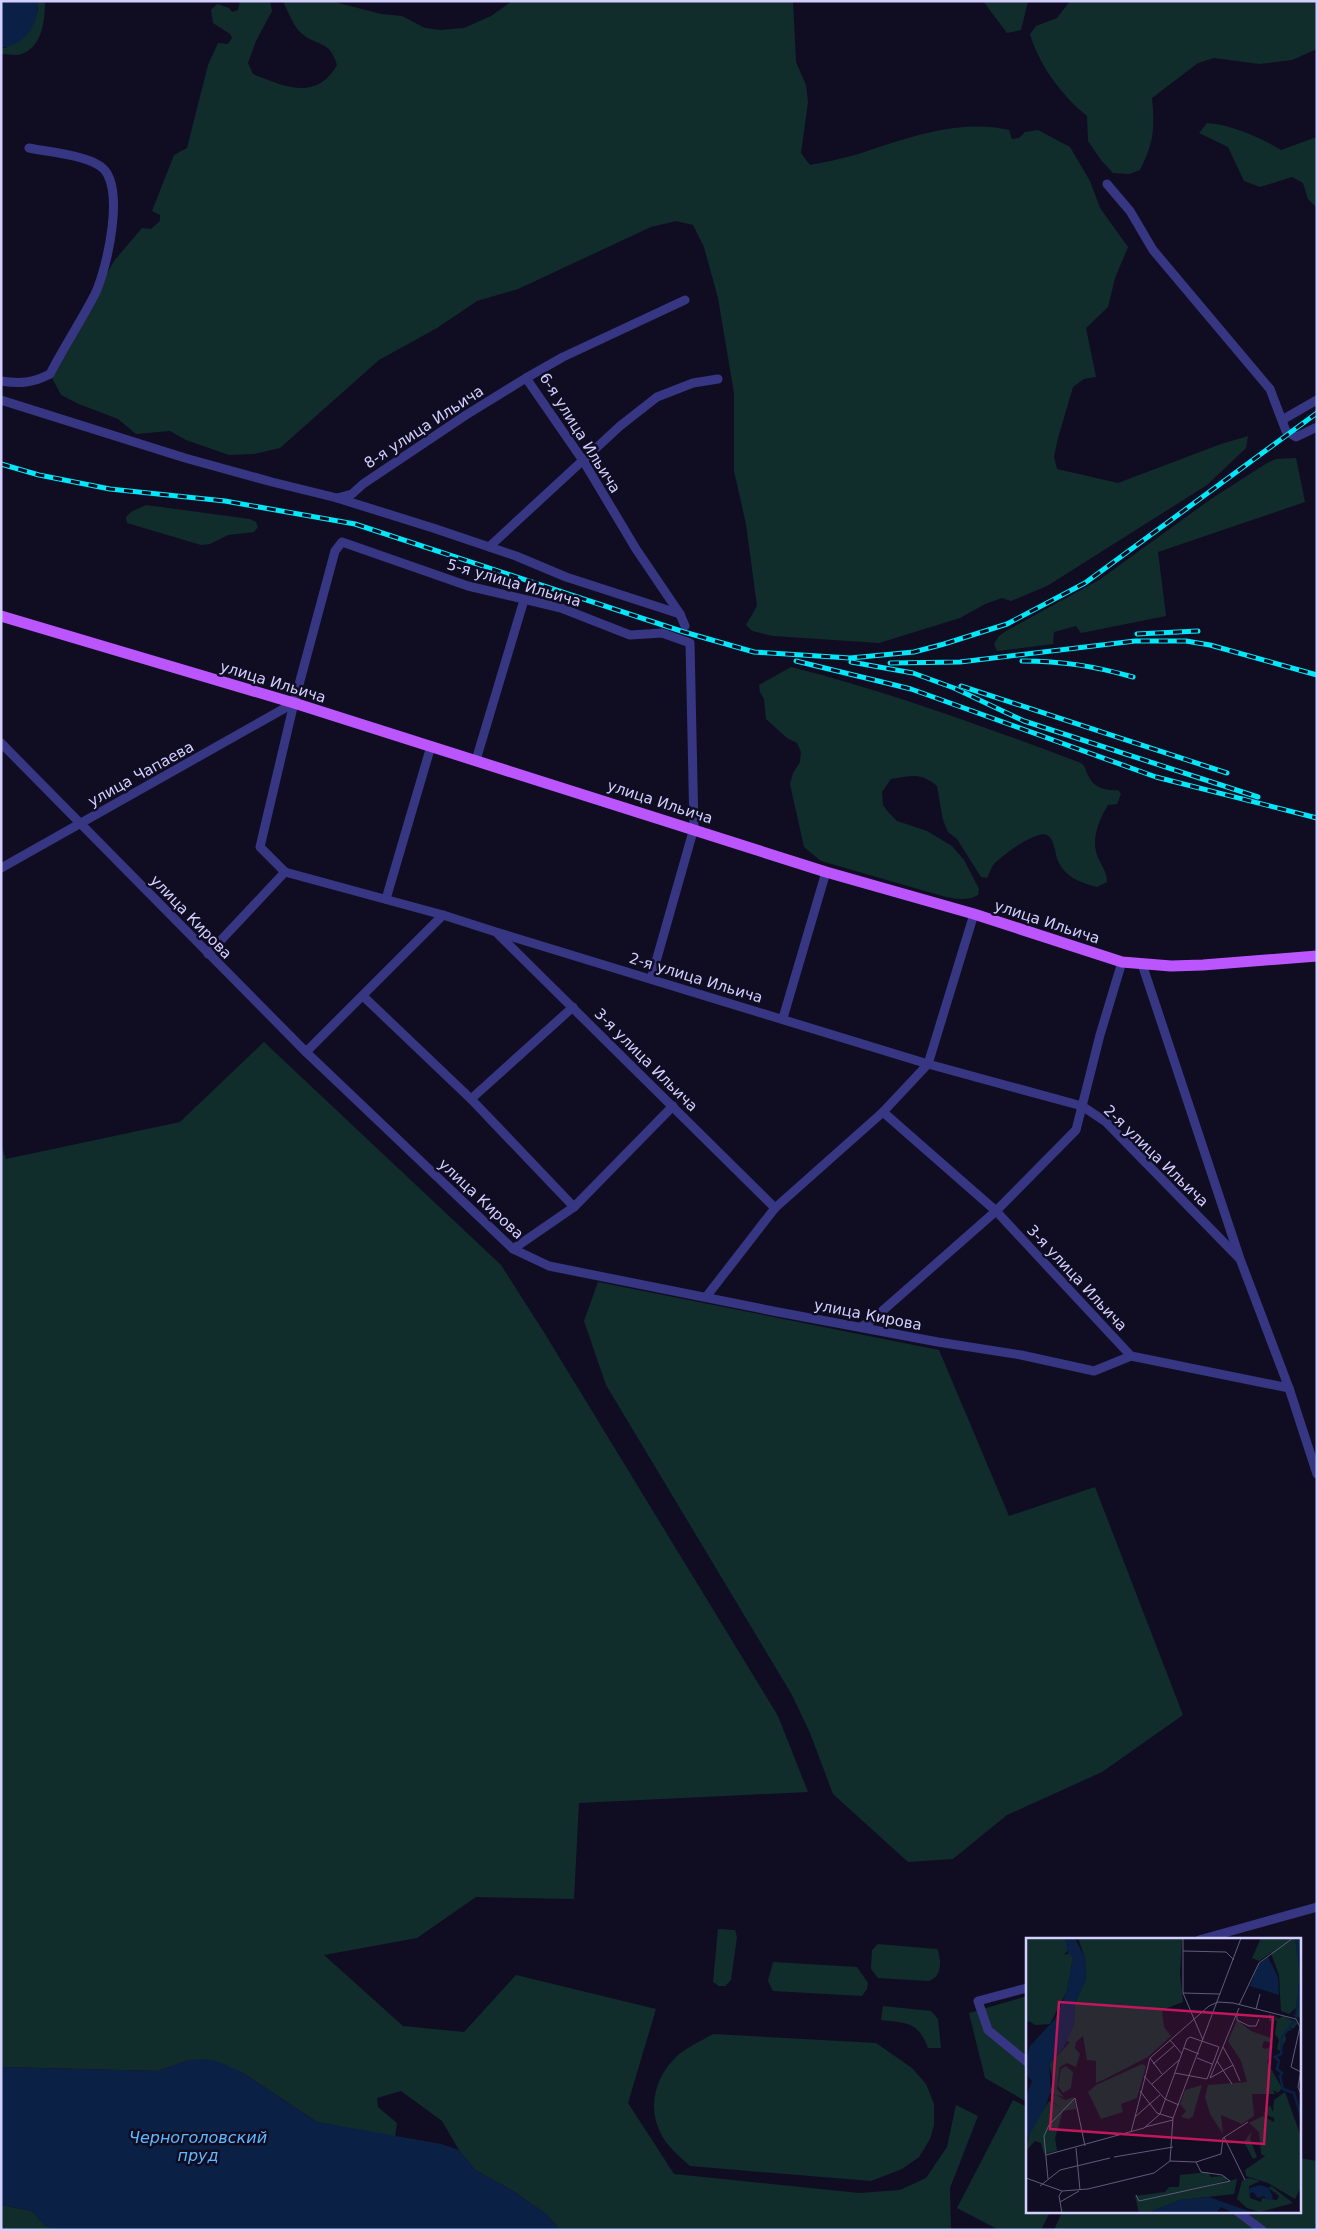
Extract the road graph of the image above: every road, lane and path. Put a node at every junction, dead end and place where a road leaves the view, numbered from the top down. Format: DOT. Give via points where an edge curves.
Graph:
graph roads {
  1 [pos="29,148"];
  2 [pos="1107,184"];
  3 [pos="685,300"];
  4 [pos="526,378"];
  5 [pos="718,379"];
  6 [pos="1,381"];
  7 [pos="1,400"];
  8 [pos="1317,400"];
  9 [pos="1282,420"];
  10 [pos="1317,427"];
  11 [pos="584,462"];
  12 [pos="337,498"];
  13 [pos="490,547"];
  14 [pos="335,551"];
  15 [pos="524,600"];
  16 [pos="680,614"];
  17 [pos="1,616"];
  18 [pos="686,626"];
  19 [pos="294,704"];
  20 [pos="1,743"];
  21 [pos="431,746"];
  22 [pos="476,760"];
  23 [pos="82,823"];
  24 [pos="694,828"];
  25 [pos="1,868"];
  26 [pos="285,872"];
  27 [pos="826,872"];
  28 [pos="386,900"];
  29 [pos="974,914"];
  30 [pos="443,915"];
  31 [pos="496,932"];
  32 [pos="208,954"];
  33 [pos="1317,956"];
  34 [pos="1122,962"];
  35 [pos="1142,964"];
  36 [pos="650,979"];
  37 [pos="363,996"];
  38 [pos="573,1007"];
  39 [pos="783,1018"];
  40 [pos="306,1052"];
  41 [pos="928,1064"];
  42 [pos="471,1100"];
  43 [pos="673,1106"];
  44 [pos="1082,1106"];
  45 [pos="883,1112"];
  46 [pos="574,1207"];
  47 [pos="775,1208"];
  48 [pos="996,1211"];
  49 [pos="514,1249"];
  50 [pos="1240,1259"];
  51 [pos="706,1297"];
  52 [pos="861,1327"];
  53 [pos="1131,1356"];
  54 [pos="1289,1388"];
  55 [pos="1317,1474"];
  56 [pos="1317,1907"];
  57 [pos="1205,1938"];
  58 [pos="1026,1988"];
  59 [pos="1026,2061"];
  60 [pos="1241,2214"];
  61 [pos="1262,2230"];
  1 -- 6 [label="street" via="99,165 108,173 112,187 113,215 95,292 50,374 19,384"];
  2 -- 9 [label="street" via="1130,211 1153,250 1270,389"];
  3 -- 4 [label="street, 6-я улица Ильича" via="563,357"];
  4 -- 11 [label="street, 6-я улица Ильича"];
  4 -- 12 [label="street, 8-я улица Ильича" via="466,414 352,494"];
  5 -- 11 [label="street" via="693,383 657,397 620,426"];
  7 -- 12 [label="street" via="194,460"];
  8 -- 9 [label="street"];
  9 -- 10 [label="street" via="1286,431 1296,438"];
  11 -- 13 [label="street"];
  11 -- 16 [label="street, 6-я улица Ильича"];
  12 -- 13 [label="street"];
  13 -- 16 [label="street" via="566,577"];
  14 -- 15 [label="street, 5-я улица Ильича" via="342,542 468,586"];
  14 -- 19 [label="street, 2-я улица Ильича"];
  15 -- 22 [label="street"];
  15 -- 24 [label="street, 5-я улица Ильича" via="561,608 630,635 662,633 690,643"];
  16 -- 18 [label="street, 6-я улица Ильича"];
  17 -- 19 [label="main road, улица Ильича"];
  19 -- 21 [label="main road, улица Ильича"];
  19 -- 23 [label="street, улица Чапаева"];
  19 -- 26 [label="street, 2-я улица Ильича" via="260,847"];
  20 -- 23 [label="street, улица Кирова"];
  21 -- 22 [label="main road, улица Ильича"];
  21 -- 28 [label="street"];
  22 -- 24 [label="main road, улица Ильича"];
  23 -- 25 [label="street, улица Чапаева"];
  23 -- 32 [label="street, улица Кирова"];
  24 -- 27 [label="main road, улица Ильича"];
  24 -- 36 [label="street"];
  26 -- 28 [label="street, 2-я улица Ильича"];
  26 -- 32 [label="street"];
  27 -- 29 [label="main road, улица Ильича"];
  27 -- 39 [label="street"];
  28 -- 30 [label="street, 2-я улица Ильича"];
  29 -- 34 [label="main road, улица Ильича"];
  29 -- 41 [label="street"];
  30 -- 31 [label="street, 2-я улица Ильича"];
  30 -- 37 [label="street"];
  31 -- 36 [label="street, 2-я улица Ильича"];
  31 -- 38 [label="street, 3-я улица Ильича"];
  32 -- 40 [label="street, улица Кирова"];
  33 -- 35 [label="main road, улица Ильича" via="1203,965"];
  34 -- 35 [label="main road, улица Ильича"];
  34 -- 44 [label="street"];
  35 -- 50 [label="street"];
  36 -- 39 [label="street, 2-я улица Ильича"];
  37 -- 40 [label="street"];
  37 -- 42 [label="street"];
  38 -- 42 [label="street"];
  38 -- 43 [label="street, 3-я улица Ильича"];
  39 -- 41 [label="street, 2-я улица Ильича"];
  40 -- 49 [label="street, улица Кирова"];
  41 -- 44 [label="street, 2-я улица Ильича"];
  41 -- 45 [label="street"];
  42 -- 46 [label="street"];
  43 -- 46 [label="street"];
  43 -- 47 [label="street, 3-я улица Ильича"];
  44 -- 48 [label="street" via="1076,1130"];
  44 -- 50 [label="street, 2-я улица Ильича" via="1106,1122"];
  45 -- 47 [label="street"];
  45 -- 48 [label="street, 3-я улица Ильича"];
  46 -- 49 [label="street"];
  47 -- 51 [label="street"];
  48 -- 52 [label="street"];
  48 -- 53 [label="street, 3-я улица Ильича"];
  49 -- 51 [label="street, улица Кирова" via="549,1266"];
  50 -- 54 [label="street, 2-я улица Ильича"];
  51 -- 52 [label="street, улица Кирова"];
  52 -- 53 [label="street, улица Кирова" via="1094,1371"];
  53 -- 54 [label="street"];
  54 -- 55 [label="street, 2-я улица Ильича"];
  56 -- 57 [label="street"];
  58 -- 59 [label="street" via="978,2001 988,2030"];
  60 -- 61 [label="street"];
}
